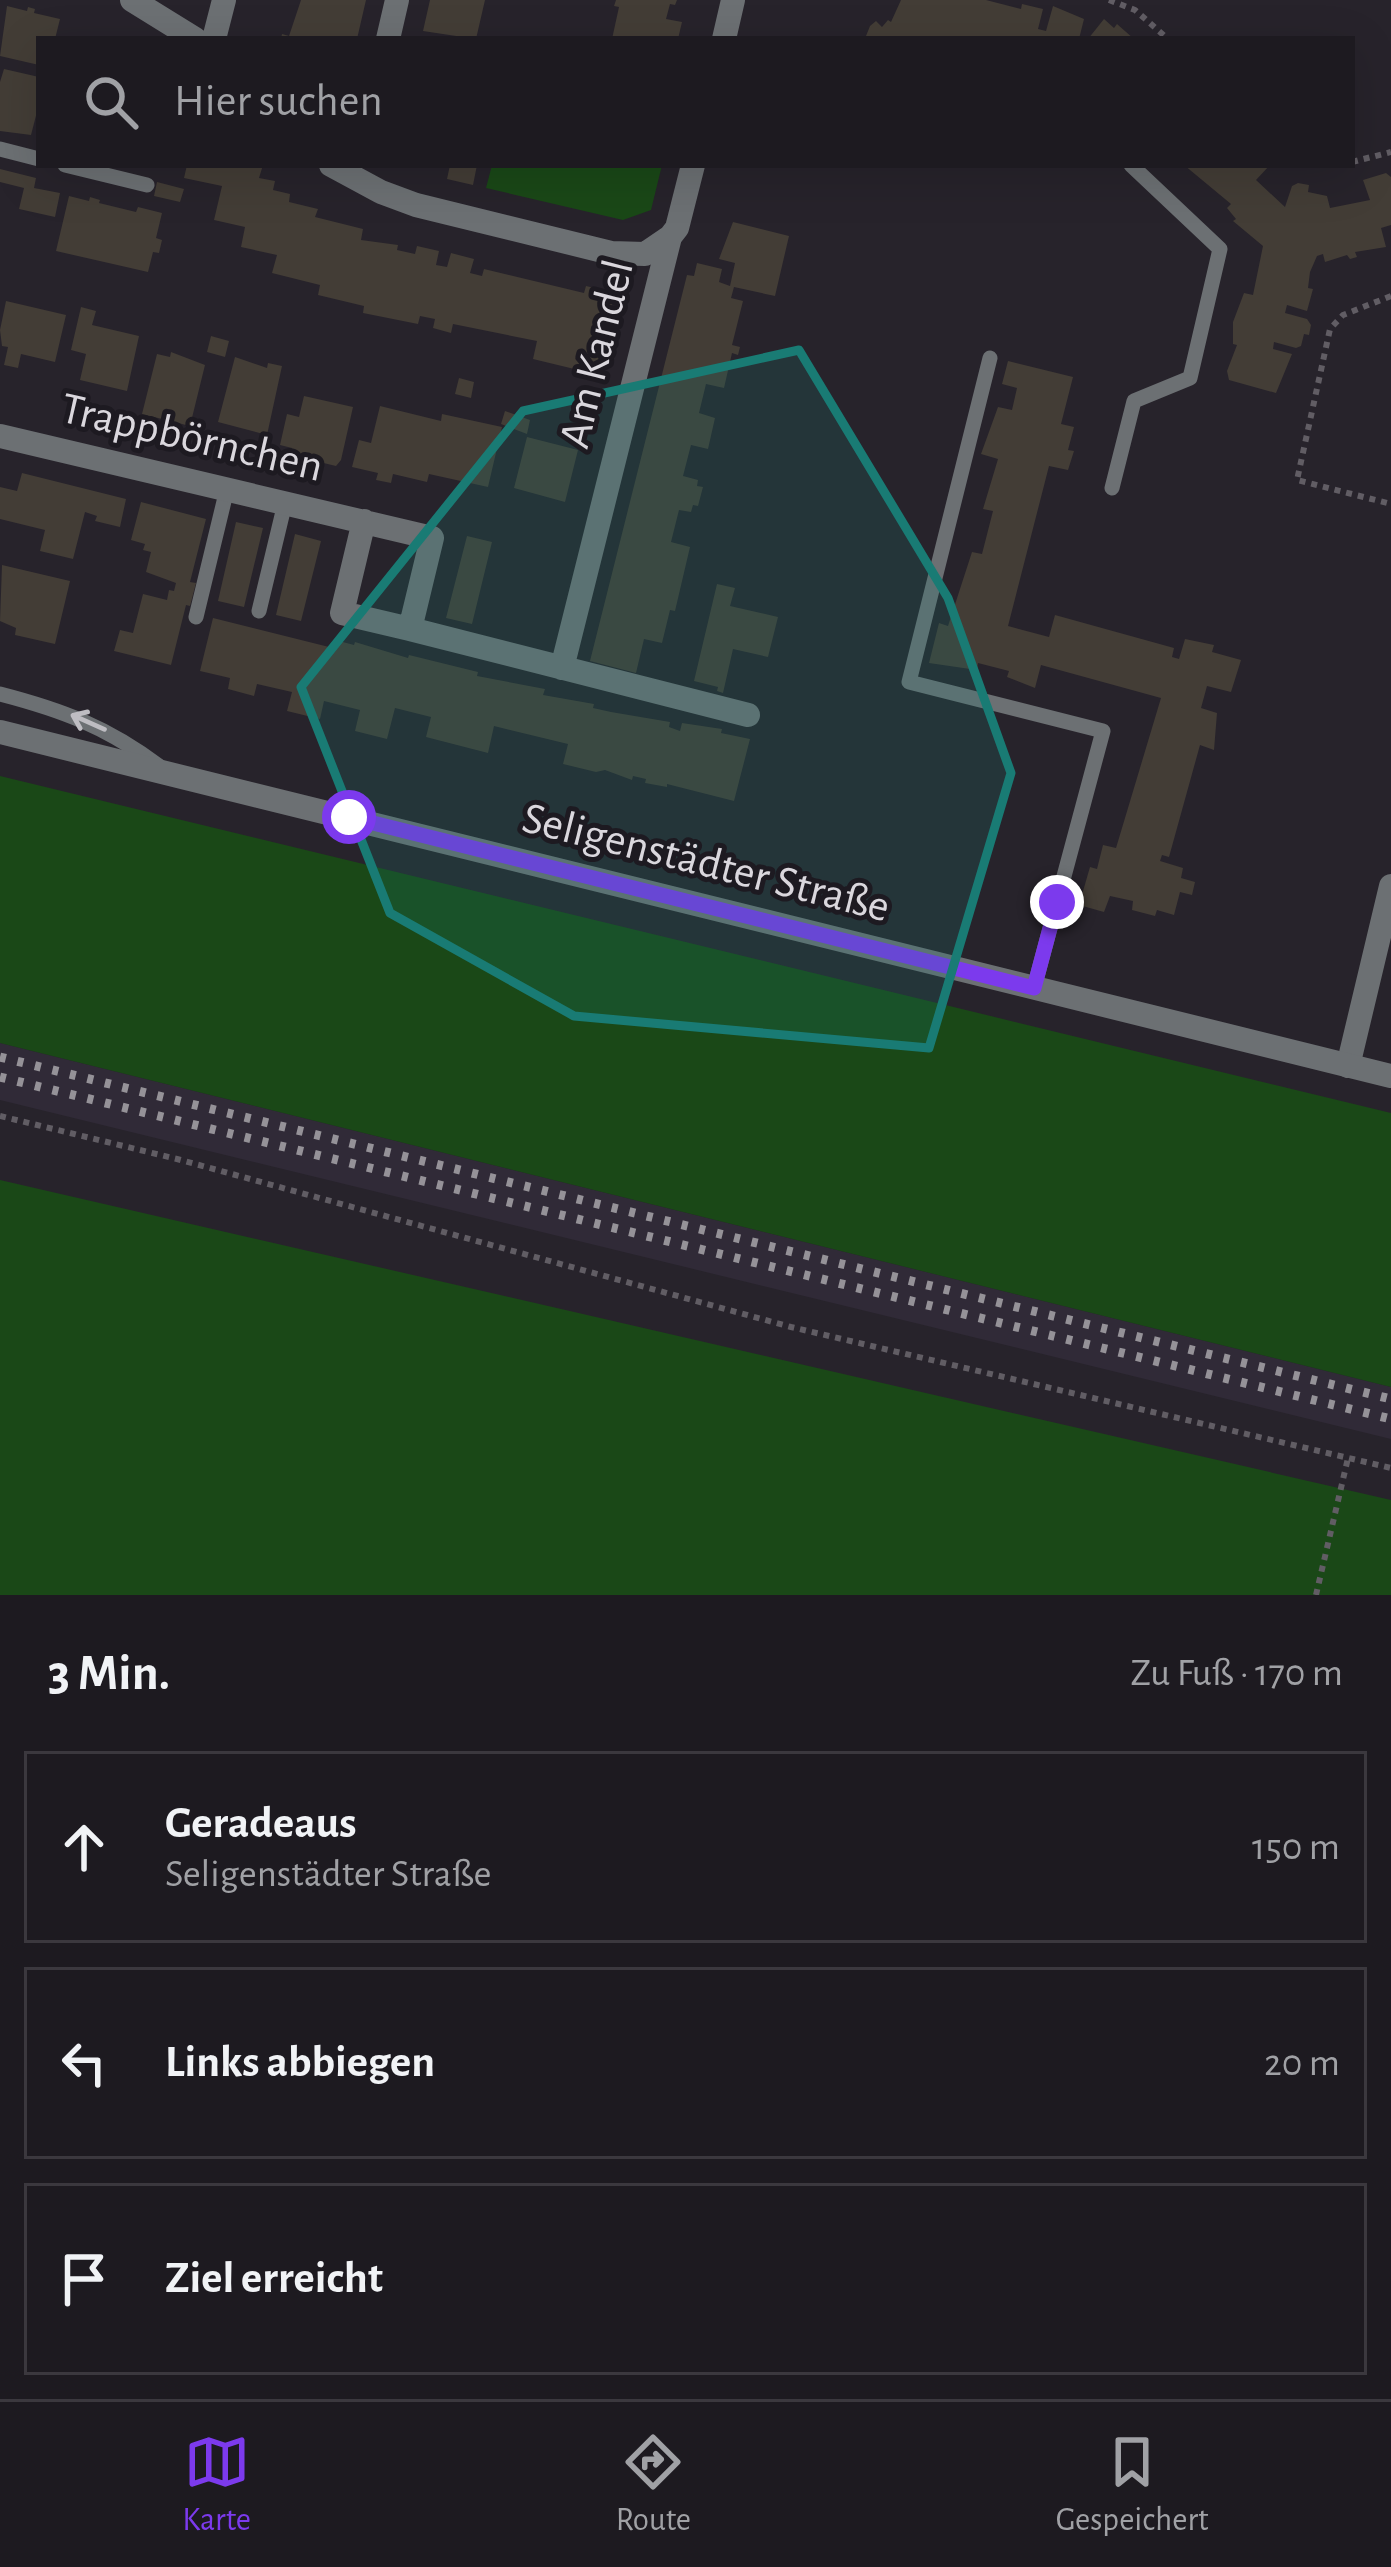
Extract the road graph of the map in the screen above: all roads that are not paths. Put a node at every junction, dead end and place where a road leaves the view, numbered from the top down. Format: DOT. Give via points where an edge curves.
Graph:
graph roads {
  1 [pos="132,0"];
  2 [pos="224,0"];
  3 [pos="398,0"];
  4 [pos="733,0"];
  5 [pos="190,36"];
  6 [pos="215,36"];
  7 [pos="389,36"];
  8 [pos="725,36"];
  9 [pos="0,149"];
  10 [pos="36,158"];
  11 [pos="76,168"];
  12 [pos="692,168"];
  13 [pos="1134,168"];
  14 [pos="346,169"];
  15 [pos="147,185"];
  16 [pos="670,236"];
  17 [pos="990,358"];
  18 [pos="0,436"];
  19 [pos="1112,488"];
  20 [pos="227,489"];
  21 [pos="285,503"];
  22 [pos="364,521"];
  23 [pos="259,611"];
  24 [pos="196,617"];
  25 [pos="410,629"];
  26 [pos="562,668"];
  27 [pos="0,694"];
  28 [pos="748,716"];
  29 [pos="0,732"];
  30 [pos="166,772"];
  31 [pos="1391,886"];
  32 [pos="1034,988"];
  33 [pos="1348,1066"];
  34 [pos="1391,1076"];
  1 -- 5 [label="street"];
  2 -- 6 [label="street"];
  3 -- 7 [label="street"];
  4 -- 8 [label="street"];
  9 -- 10 [label="lane"];
  11 -- 15 [label="lane"];
  12 -- 16 [label="street, Am Kandel"];
  13 -- 19 [label="lane" via="1220,249 1190,378 1134,401"];
  14 -- 16 [label="street" via="416,205 611,253 646,254"];
  16 -- 26 [label="street, Am Kandel"];
  17 -- 32 [label="lane" via="909,682 1102,730"];
  18 -- 20 [label="street, Trappbörnchen"];
  20 -- 21 [label="street, Trappbörnchen"];
  20 -- 24 [label="lane"];
  21 -- 22 [label="street, Trappbörnchen"];
  21 -- 23 [label="lane"];
  22 -- 25 [label="street, Trappbörnchen" via="432,538"];
  22 -- 25 [label="street, Trappbörnchen" via="342,613"];
  25 -- 26 [label="street, Trappbörnchen"];
  26 -- 28 [label="street, Trappbörnchen"];
  30 -- 27 [label="lane, one-way" via="121,737"];
  29 -- 30 [label="street, Seligenstädter Straße"];
  30 -- 32 [label="street, Seligenstädter Straße"];
  31 -- 33 [label="street"];
  32 -- 33 [label="street, Seligenstädter Straße"];
  33 -- 34 [label="street, Seligenstädter Straße"];
}
